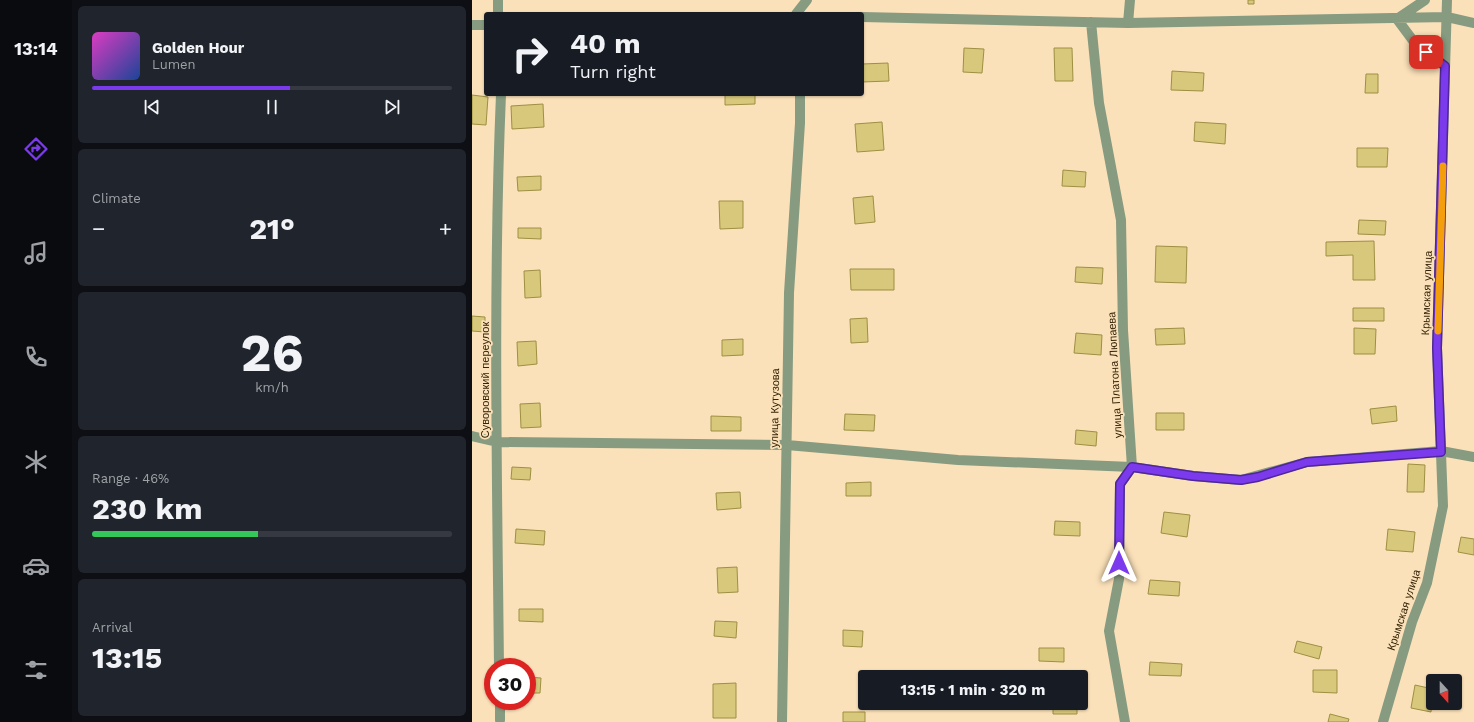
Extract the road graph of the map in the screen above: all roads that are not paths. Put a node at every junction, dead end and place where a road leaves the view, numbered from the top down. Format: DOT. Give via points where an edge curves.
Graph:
graph roads {
  1 [pos="498,0"];
  2 [pos="807,0"];
  3 [pos="1130,0"];
  4 [pos="1425,0"];
  5 [pos="1447,0"];
  6 [pos="498,12"];
  7 [pos="798,12"];
  8 [pos="1447,16"];
  9 [pos="864,17"];
  10 [pos="1397,19"];
  11 [pos="1091,22"];
  12 [pos="1128,23"];
  13 [pos="1474,23"];
  14 [pos="472,25"];
  15 [pos="484,25"];
  16 [pos="1445,66"];
  17 [pos="501,96"];
  18 [pos="800,96"];
  19 [pos="472,436"];
  20 [pos="497,442"];
  21 [pos="787,445"];
  22 [pos="1441,452"];
  23 [pos="1474,457"];
  24 [pos="1132,467"];
  25 [pos="499,658"];
  26 [pos="500,710"];
  27 [pos="500,720"];
  28 [pos="782,722"];
  29 [pos="1125,722"];
  30 [pos="1383,722"];
  1 -- 6 [label="street"];
  2 -- 7 [label="street"];
  3 -- 12 [label="street"];
  4 -- 10 [label="street"];
  5 -- 8 [label="street, Крымская улица"];
  8 -- 10 [label="street"];
  8 -- 13 [label="street"];
  8 -- 16 [label="street, Крымская улица"];
  9 -- 11 [label="street"];
  10 -- 12 [label="street"];
  10 -- 16 [label="street" via="1417,46"];
  11 -- 12 [label="street"];
  11 -- 24 [label="street, улица Платона Люпаева" via="1099,103 1121,220 1123,330"];
  14 -- 15 [label="street"];
  16 -- 22 [label="street, Крымская улица" via="1437,348"];
  17 -- 20 [label="street, Суворовский переулок" via="497,192"];
  18 -- 21 [label="street, улица Кутузова" via="789,293"];
  19 -- 20 [label="street"];
  20 -- 21 [label="street"];
  20 -- 25 [label="street, Суворовский переулок"];
  21 -- 24 [label="street" via="958,460"];
  21 -- 28 [label="street, улица Кутузова"];
  22 -- 23 [label="street"];
  22 -- 24 [label="street" via="1307,462 1241,480"];
  22 -- 30 [label="street, Крымская улица" via="1443,506 1428,575"];
  24 -- 29 [label="street" via="1120,484 1119,579 1109,631"];
  26 -- 27 [label="street"];
}
